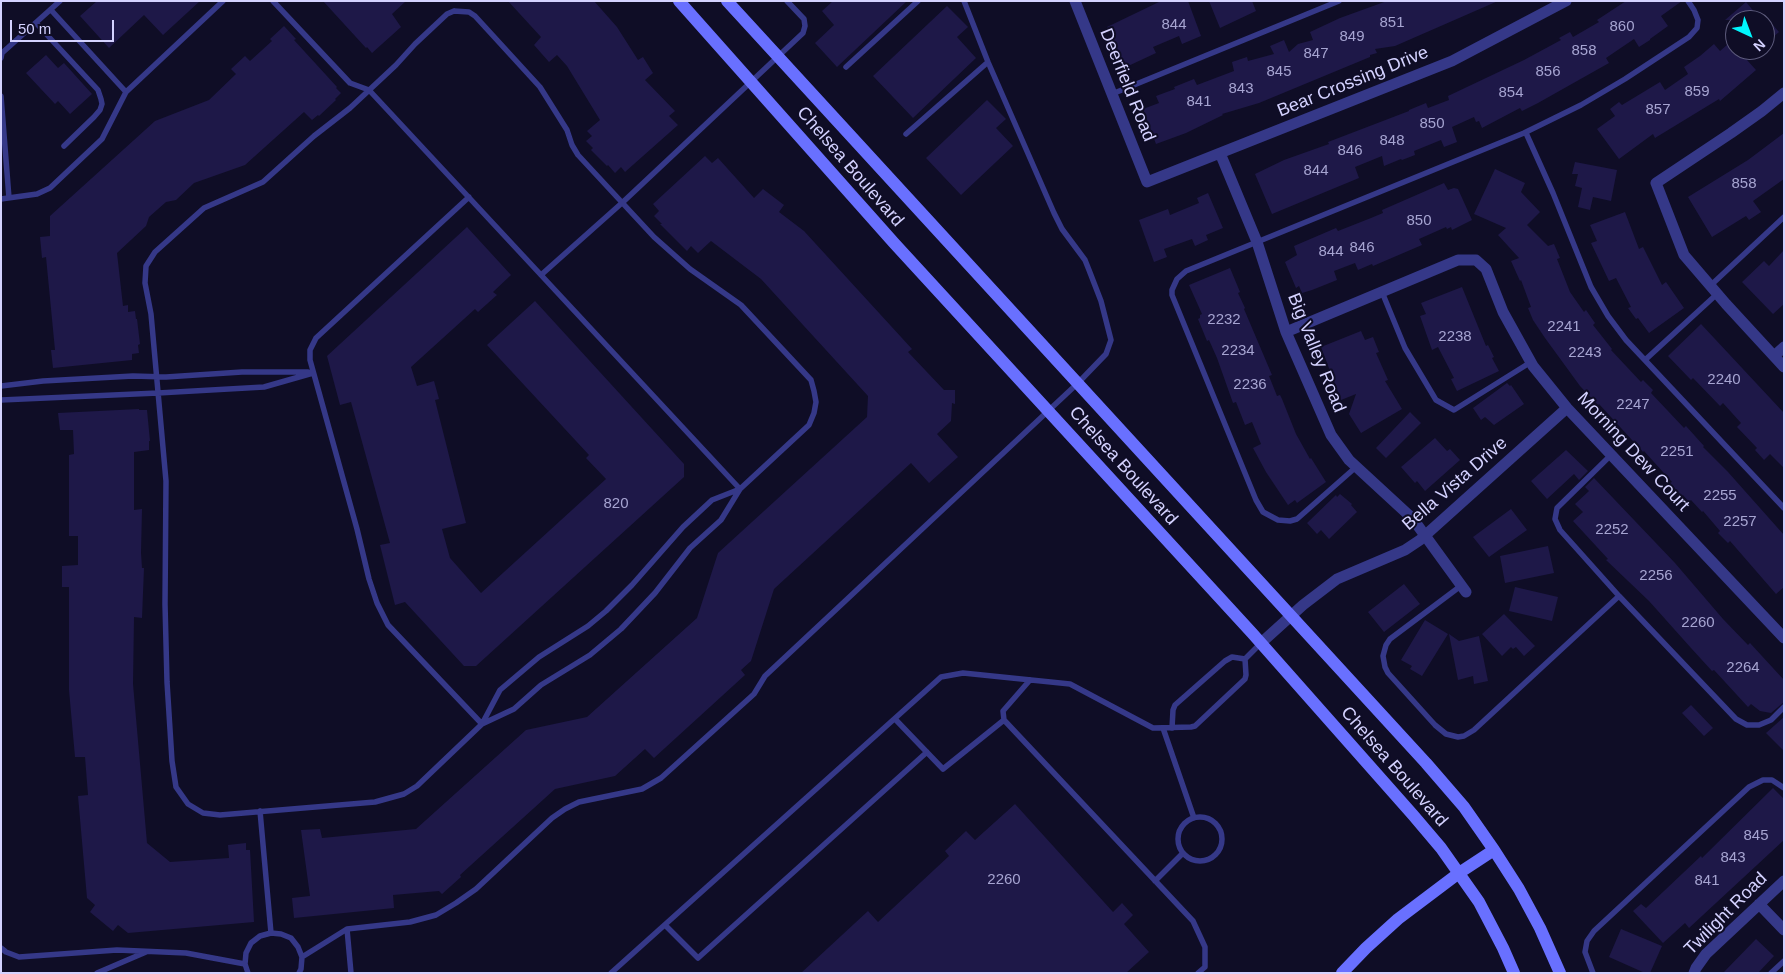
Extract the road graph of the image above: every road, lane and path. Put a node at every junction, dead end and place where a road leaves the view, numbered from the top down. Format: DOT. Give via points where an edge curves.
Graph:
graph roads {
  1 [pos="60,1"];
  2 [pos="223,1"];
  3 [pos="273,1"];
  4 [pos="679,1"];
  5 [pos="728,1"];
  6 [pos="918,1"];
  7 [pos="964,1"];
  8 [pos="1075,1"];
  9 [pos="1339,1"];
  10 [pos="1566,1"];
  11 [pos="1688,1"];
  12 [pos="788,2"];
  13 [pos="51,10"];
  14 [pos="36,23"];
  15 [pos="778,57"];
  16 [pos="1,58"];
  17 [pos="988,62"];
  18 [pos="846,67"];
  19 [pos="752,81"];
  20 [pos="370,90"];
  21 [pos="126,92"];
  22 [pos="1784,93"];
  23 [pos="1112,94"];
  24 [pos="1,96"];
  25 [pos="1526,133"];
  26 [pos="906,134"];
  27 [pos="64,146"];
  28 [pos="1220,153"];
  29 [pos="1147,182"];
  30 [pos="9,198"];
  31 [pos="469,198"];
  32 [pos="1,199"];
  33 [pos="623,202"];
  34 [pos="1784,217"];
  35 [pos="1257,242"];
  36 [pos="541,275"];
  37 [pos="1713,290"];
  38 [pos="1382,292"];
  39 [pos="1286,332"];
  40 [pos="1784,347"];
  41 [pos="1774,356"];
  42 [pos="1645,360"];
  43 [pos="1531,362"];
  44 [pos="1784,367"];
  45 [pos="313,373"];
  46 [pos="156,377"];
  47 [pos="1078,383"];
  48 [pos="1,386"];
  49 [pos="158,393"];
  50 [pos="1,400"];
  51 [pos="1567,408"];
  52 [pos="1048,410"];
  53 [pos="1611,455"];
  54 [pos="1356,467"];
  55 [pos="740,489"];
  56 [pos="1784,508"];
  57 [pos="1425,536"];
  58 [pos="1464,589"];
  59 [pos="1619,596"];
  60 [pos="1290,616"];
  61 [pos="1784,638"];
  62 [pos="1261,643"];
  63 [pos="1245,659"];
  64 [pos="1030,680"];
  65 [pos="1784,707"];
  66 [pos="895,719"];
  67 [pos="1004,720"];
  68 [pos="482,724"];
  69 [pos="1162,728"];
  70 [pos="1172,728"];
  71 [pos="926,752"];
  72 [pos="1784,788"];
  73 [pos="260,811"];
  74 [pos="1194,818"];
  75 [pos="1494,850"];
  76 [pos="1183,852"];
  77 [pos="1459,873"];
  78 [pos="1155,881"];
  79 [pos="1784,881"];
  80 [pos="1759,904"];
  81 [pos="665,925"];
  82 [pos="347,929"];
  83 [pos="1784,930"];
  84 [pos="271,933"];
  85 [pos="1,948"];
  86 [pos="148,951"];
  87 [pos="302,957"];
  88 [pos="1784,961"];
  89 [pos="244,964"];
  90 [pos="1694,972"];
  91 [pos="97,973"];
  92 [pos="248,973"];
  93 [pos="299,973"];
  94 [pos="351,973"];
  95 [pos="612,973"];
  96 [pos="1198,973"];
  97 [pos="1342,973"];
  98 [pos="1514,973"];
  99 [pos="1560,973"];
  100 [pos="1594,973"];
  101 [pos="1771,973"];
  1 -- 13 [label="lane"];
  2 -- 21 [label="lane"];
  3 -- 20 [label="lane" via="350,83"];
  4 -- 19 [label="main road, Chelsea Boulevard"];
  5 -- 15 [label="main road, Chelsea Boulevard"];
  6 -- 18 [label="lane"];
  7 -- 17 [label="lane"];
  8 -- 23 [label="street, Deerfield Road"];
  9 -- 23 [label="lane"];
  10 -- 28 [label="street, Bear Crossing Drive" via="1452,61"];
  11 -- 25 [label="lane" via="1698,20 1697,28 1689,37 1582,104"];
  12 -- 15 [label="lane" via="804,19 805,26 803,33"];
  13 -- 14 [label="lane"];
  13 -- 21 [label="lane"];
  14 -- 16 [label="lane"];
  14 -- 27 [label="lane" via="98,90 101,99 100,110"];
  15 -- 19 [label="lane"];
  15 -- 47 [label="main road, Chelsea Boulevard"];
  17 -- 26 [label="lane"];
  17 -- 47 [label="lane" via="1054,213 1085,260 1112,340 1106,354"];
  19 -- 33 [label="lane"];
  19 -- 52 [label="main road, Chelsea Boulevard" via="894,243"];
  20 -- 31 [label="lane"];
  20 -- 33 [label="lane" via="447,14 469,12 540,86 578,155"];
  20 -- 46 [label="lane" via="263,182 204,208 151,256 144,277 151,314"];
  21 -- 30 [label="lane" via="102,139 50,188 37,194"];
  22 -- 37 [label="street" via="1656,183 1684,255"];
  23 -- 29 [label="street, Deerfield Road"];
  24 -- 30 [label="lane"];
  25 -- 35 [label="lane"];
  25 -- 42 [label="lane" via="1591,287 1608,316"];
  28 -- 29 [label="street, Bear Crossing Drive"];
  28 -- 35 [label="street, Big Valley Road"];
  30 -- 32 [label="lane"];
  31 -- 36 [label="lane"];
  31 -- 45 [label="lane" via="316,338 310,350"];
  33 -- 36 [label="lane"];
  33 -- 55 [label="lane" via="675,257 741,306 810,380 816,402 809,425"];
  34 -- 37 [label="lane"];
  35 -- 39 [label="street, Big Valley Road"];
  35 -- 54 [label="lane" via="1186,271 1176,279 1172,290 1256,500 1263,512 1272,518 1284,521 1297,519"];
  36 -- 55 [label="lane"];
  37 -- 41 [label="street"];
  37 -- 42 [label="lane"];
  38 -- 39 [label="street"];
  38 -- 43 [label="street, Morning Dew Court" via="1458,260 1476,260 1486,270 1503,312"];
  38 -- 43 [label="lane" via="1405,348 1436,400 1454,410"];
  39 -- 54 [label="street, Big Valley Road" via="1336,444"];
  40 -- 41 [label="street"];
  41 -- 44 [label="street"];
  42 -- 56 [label="lane"];
  43 -- 51 [label="street, Morning Dew Court"];
  45 -- 46 [label="lane" via="242,372"];
  45 -- 49 [label="lane" via="264,387"];
  45 -- 68 [label="lane" via="377,603 388,625"];
  46 -- 48 [label="lane" via="43,381"];
  46 -- 49 [label="lane"];
  47 -- 52 [label="lane"];
  47 -- 60 [label="main road, Chelsea Boulevard"];
  49 -- 50 [label="lane"];
  49 -- 73 [label="lane" via="166,481 168,721 176,787 188,804 202,813 220,815"];
  51 -- 53 [label="street, Morning Dew Court"];
  51 -- 57 [label="street, Bella Vista Drive"];
  52 -- 62 [label="main road, Chelsea Boulevard"];
  52 -- 82 [label="lane" via="765,676 754,694 661,778 642,789 579,802 565,809 476,889 436,915 410,922"];
  53 -- 59 [label="lane" via="1560,503 1556,519 1560,530"];
  53 -- 61 [label="street, Morning Dew Court"];
  54 -- 57 [label="street, Big Valley Road" via="1405,512"];
  55 -- 68 [label="lane" via="721,520 690,548 655,593 621,629 590,655 541,685 514,709"];
  55 -- 68 [label="lane" via="712,500 683,526 606,611 539,657 500,690"];
  57 -- 58 [label="street, Big Valley Road"];
  57 -- 60 [label="street, Bella Vista Drive" via="1405,550 1337,579"];
  58 -- 59 [label="lane" via="1390,639 1382,656 1388,673 1435,726 1458,737 1474,730"];
  59 -- 65 [label="lane" via="1736,719 1752,726 1765,724"];
  60 -- 62 [label="street, Bella Vista Drive"];
  60 -- 75 [label="main road, Chelsea Boulevard" via="1426,763 1464,807"];
  62 -- 63 [label="lane"];
  62 -- 77 [label="main road, Chelsea Boulevard" via="1414,815"];
  63 -- 70 [label="lane" via="1245,679 1195,726"];
  63 -- 70 [label="lane" via="1232,657 1225,661 1174,705"];
  64 -- 66 [label="lane" via="962,673 941,678"];
  64 -- 67 [label="lane" via="1003,711"];
  64 -- 69 [label="lane" via="1070,684 1153,728"];
  66 -- 71 [label="lane"];
  66 -- 81 [label="lane"];
  67 -- 71 [label="lane" via="943,769"];
  67 -- 78 [label="lane"];
  68 -- 73 [label="lane" via="417,786 404,794 374,802"];
  69 -- 70 [label="lane"];
  69 -- 74 [label="lane"];
  71 -- 81 [label="lane" via="698,958"];
  72 -- 100 [label="lane" via="1772,780 1763,780 1749,787 1594,931 1585,952"];
  73 -- 84 [label="lane"];
  74 -- 76 [label="lane" via="1180,832"];
  74 -- 76 [label="lane" via="1208,819 1219,828 1222,834 1220,849 1210,859 1202,861"];
  75 -- 77 [label="main road"];
  75 -- 99 [label="main road, Chelsea Boulevard" via="1528,905"];
  76 -- 78 [label="lane"];
  77 -- 97 [label="main road" via="1386,929"];
  77 -- 98 [label="main road, Chelsea Boulevard" via="1488,917"];
  78 -- 96 [label="lane" via="1193,922 1206,947 1205,967"];
  79 -- 80 [label="street, Twilight Road"];
  80 -- 83 [label="street"];
  80 -- 90 [label="street, Twilight Road" via="1700,960"];
  81 -- 95 [label="lane"];
  82 -- 87 [label="lane"];
  82 -- 94 [label="lane"];
  84 -- 87 [label="lane" via="291,938"];
  84 -- 89 [label="lane" via="251,943"];
  85 -- 86 [label="lane" via="19,957"];
  86 -- 89 [label="lane" via="186,953"];
  86 -- 91 [label="lane"];
  87 -- 93 [label="lane"];
  88 -- 101 [label="lane"];
  89 -- 92 [label="lane"];
}
